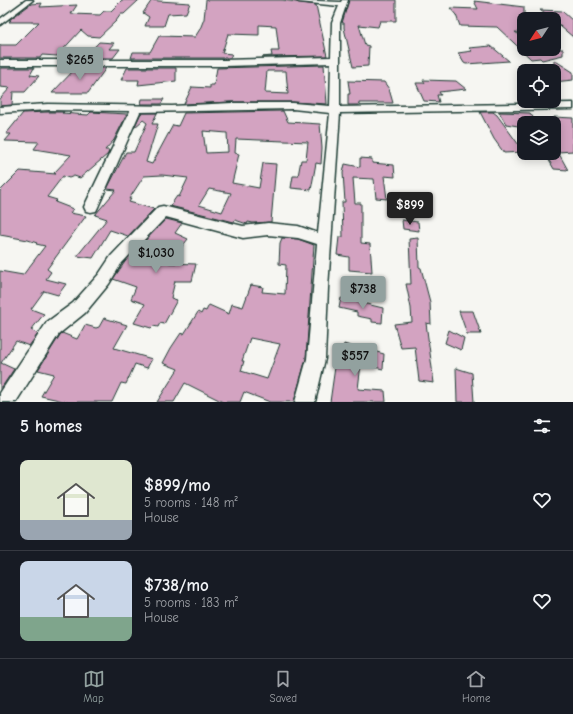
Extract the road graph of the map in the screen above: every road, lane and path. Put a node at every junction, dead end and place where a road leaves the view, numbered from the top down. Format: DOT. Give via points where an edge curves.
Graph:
graph roads {
  1 [pos="30,0"];
  2 [pos="299,0"];
  3 [pos="344,2"];
  4 [pos="0,23"];
  5 [pos="335,60"];
  6 [pos="0,64"];
  7 [pos="573,106"];
  8 [pos="137,108"];
  9 [pos="335,110"];
  10 [pos="2,112"];
  11 [pos="91,207"];
  12 [pos="324,241"];
  13 [pos="5,402"];
  14 [pos="305,402"];
  1 -- 4 [label="street"];
  2 -- 3 [label="street"];
  3 -- 5 [label="street" via="336,23"];
  5 -- 6 [label="street"];
  5 -- 9 [label="street"];
  7 -- 9 [label="street"];
  8 -- 9 [label="street" via="293,106"];
  8 -- 10 [label="street" via="48,107"];
  8 -- 11 [label="street"];
  9 -- 12 [label="street"];
  12 -- 13 [label="street" via="298,232 268,229 243,232 163,211 116,260 104,280 79,308 53,328"];
  12 -- 14 [label="street" via="316,359"];
}
